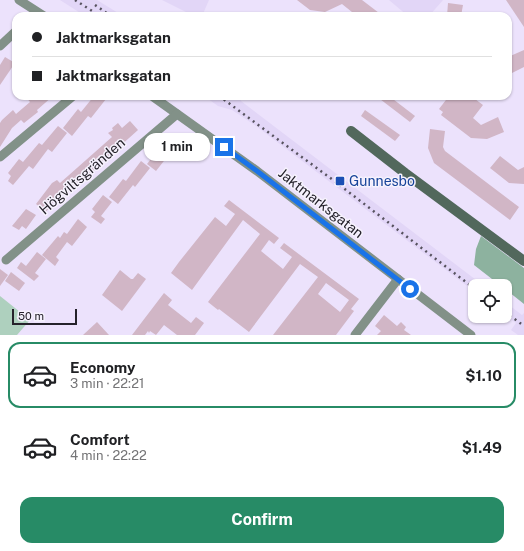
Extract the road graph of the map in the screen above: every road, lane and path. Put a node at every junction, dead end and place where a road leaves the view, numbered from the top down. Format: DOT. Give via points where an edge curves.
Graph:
graph roads {
  1 [pos="19,0"];
  2 [pos="35,12"];
  3 [pos="12,35"];
  4 [pos="0,46"];
  5 [pos="68,100"];
  6 [pos="158,100"];
  7 [pos="177,114"];
  8 [pos="351,131"];
  9 [pos="0,157"];
  10 [pos="6,260"];
  11 [pos="524,261"];
  12 [pos="398,280"];
  13 [pos="360,333"];
  14 [pos="471,335"];
  1 -- 2 [label="street"];
  3 -- 4 [label="street"];
  5 -- 9 [label="street"];
  6 -- 7 [label="street, Jaktmarksgatan"];
  7 -- 10 [label="street, Högviltsgränden"];
  7 -- 12 [label="street, Jaktmarksgatan" via="257,171"];
  8 -- 11 [label="street"];
  12 -- 13 [label="street"];
  12 -- 14 [label="street, Jaktmarksgatan"];
}
